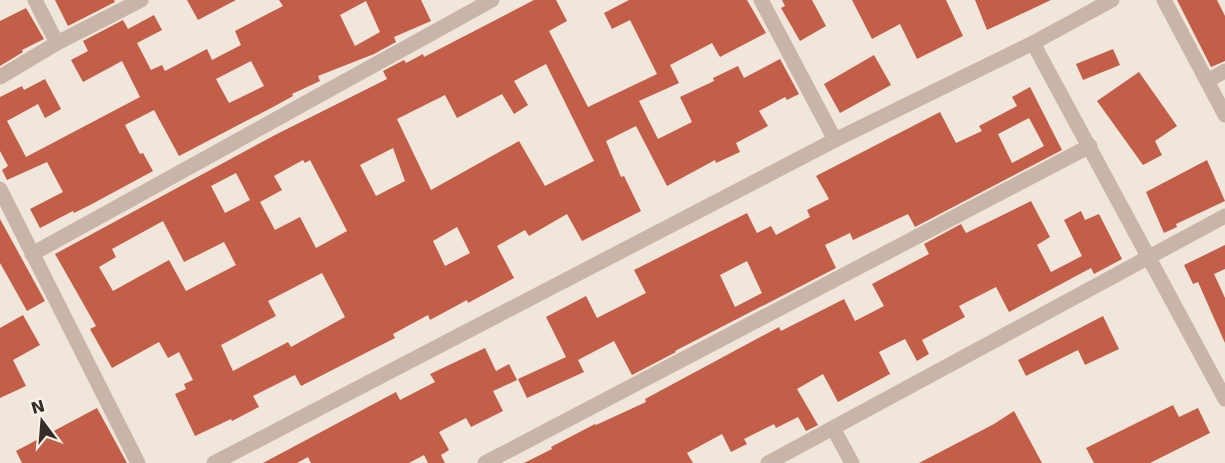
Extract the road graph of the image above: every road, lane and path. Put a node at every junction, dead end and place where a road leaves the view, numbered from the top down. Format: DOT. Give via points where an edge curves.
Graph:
graph roads {
  1 [pos="35,0"];
  2 [pos="141,0"];
  3 [pos="492,0"];
  4 [pos="761,0"];
  5 [pos="1112,0"];
  6 [pos="1164,0"];
  7 [pos="57,43"];
  8 [pos="1033,43"];
  9 [pos="1225,71"];
  10 [pos="0,77"];
  11 [pos="1207,81"];
  12 [pos="1225,115"];
  13 [pos="835,140"];
  14 [pos="1090,146"];
  15 [pos="0,189"];
  16 [pos="1225,216"];
  17 [pos="32,254"];
  18 [pos="1149,256"];
  19 [pos="1225,399"];
  20 [pos="833,428"];
  21 [pos="138,463"];
  22 [pos="214,463"];
  23 [pos="485,463"];
  24 [pos="768,463"];
  25 [pos="852,463"];
  1 -- 7 [label="street"];
  2 -- 7 [label="street"];
  3 -- 17 [label="street"];
  4 -- 13 [label="street"];
  5 -- 8 [label="street"];
  6 -- 11 [label="street"];
  7 -- 10 [label="street"];
  8 -- 13 [label="street"];
  8 -- 14 [label="street"];
  9 -- 11 [label="street"];
  11 -- 12 [label="street"];
  13 -- 22 [label="street"];
  14 -- 18 [label="street"];
  14 -- 23 [label="street"];
  15 -- 17 [label="street"];
  16 -- 18 [label="street"];
  17 -- 21 [label="street"];
  18 -- 19 [label="street"];
  18 -- 20 [label="street"];
  20 -- 24 [label="street"];
  20 -- 25 [label="street"];
}
